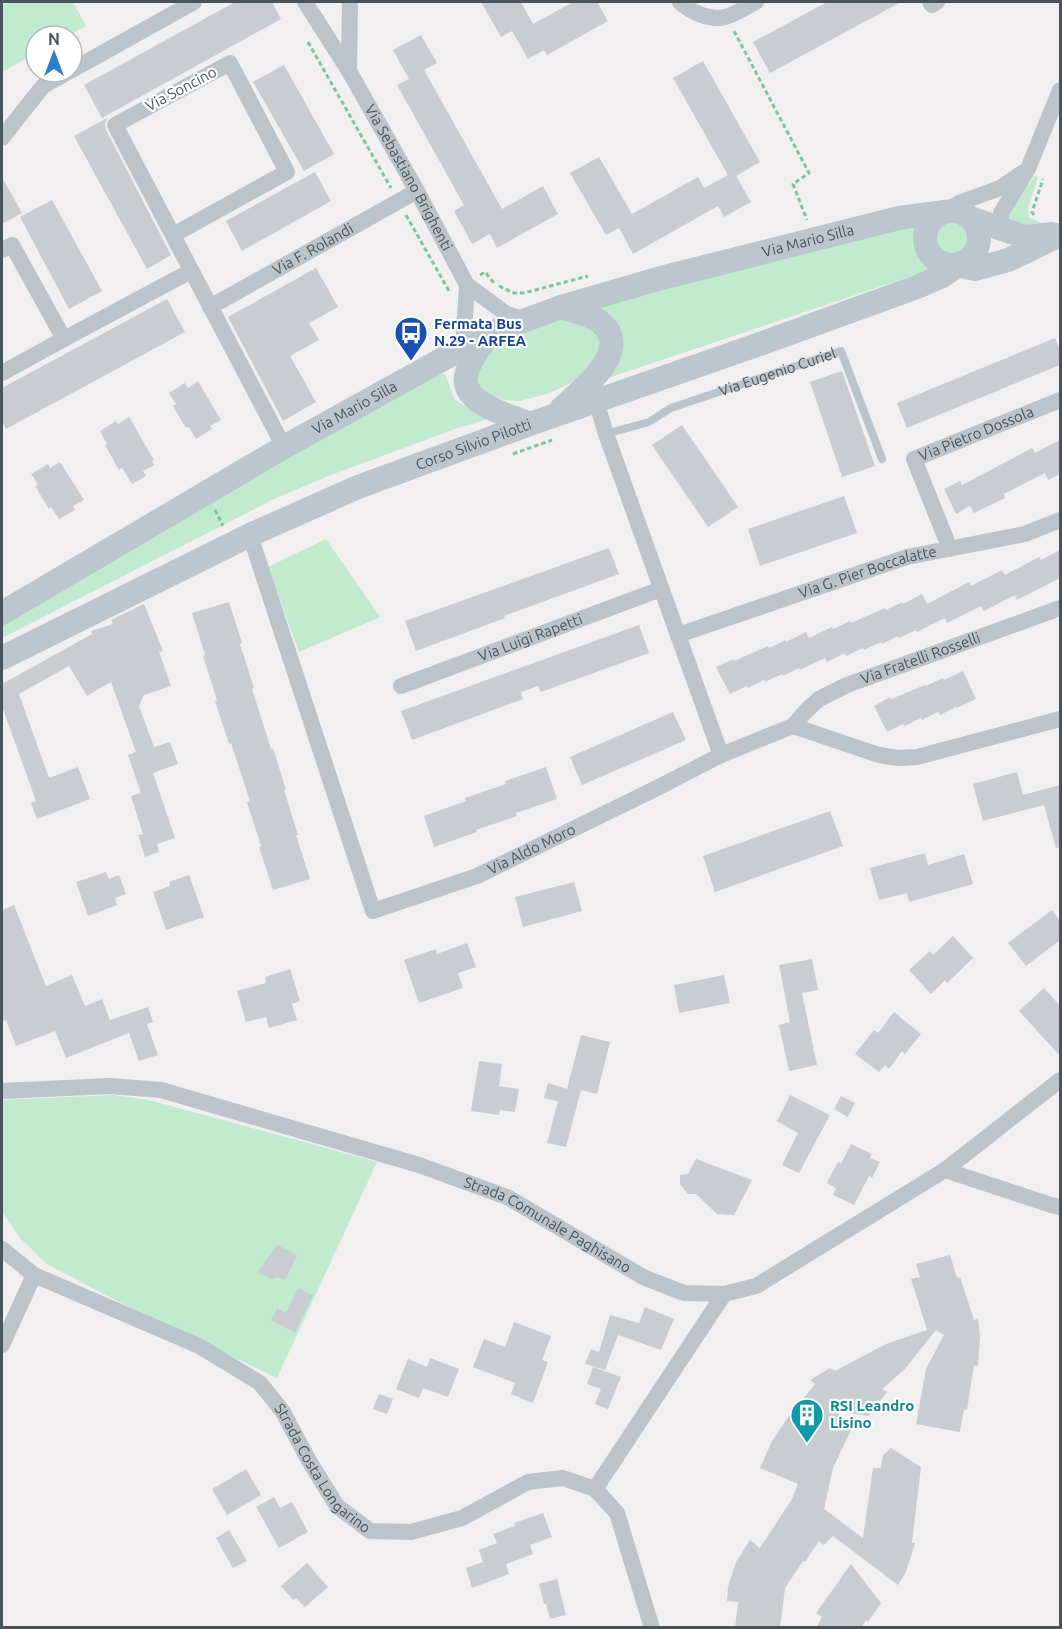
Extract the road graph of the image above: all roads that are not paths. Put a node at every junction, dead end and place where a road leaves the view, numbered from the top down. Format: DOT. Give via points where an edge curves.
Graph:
graph roads {
  1 [pos="195,2"];
  2 [pos="304,2"];
  3 [pos="350,2"];
  4 [pos="681,2"];
  5 [pos="756,2"];
  6 [pos="930,2"];
  7 [pos="938,2"];
  8 [pos="84,63"];
  9 [pos="349,71"];
  10 [pos="47,84"];
  11 [pos="1060,90"];
  12 [pos="2,138"];
  13 [pos="1028,169"];
  14 [pos="417,191"];
  15 [pos="945,212"];
  16 [pos="973,219"];
  17 [pos="1005,231"];
  18 [pos="1060,234"];
  19 [pos="173,236"];
  20 [pos="2,250"];
  21 [pos="958,265"];
  22 [pos="191,271"];
  23 [pos="466,285"];
  24 [pos="210,307"];
  25 [pos="561,307"];
  26 [pos="523,320"];
  27 [pos="490,333"];
  28 [pos="64,339"];
  29 [pos="463,348"];
  30 [pos="2,373"];
  31 [pos="597,375"];
  32 [pos="1060,400"];
  33 [pos="596,401"];
  34 [pos="555,415"];
  35 [pos="530,424"];
  36 [pos="606,434"];
  37 [pos="284,447"];
  38 [pos="882,459"];
  39 [pos="1060,520"];
  40 [pos="241,539"];
  41 [pos="950,549"];
  42 [pos="661,589"];
  43 [pos="13,602"];
  44 [pos="1060,608"];
  45 [pos="2,614"];
  46 [pos="678,635"];
  47 [pos="2,658"];
  48 [pos="400,686"];
  49 [pos="1060,719"];
  50 [pos="793,726"];
  51 [pos="722,755"];
  52 [pos="1060,1080"];
  53 [pos="2,1091"];
  54 [pos="945,1170"];
  55 [pos="1060,1207"];
  56 [pos="2,1249"];
  57 [pos="34,1275"];
  58 [pos="724,1294"];
  59 [pos="2,1345"];
  60 [pos="596,1489"];
  61 [pos="652,1628"];
  1 -- 8 [label="street"];
  2 -- 9 [label="street, Via Sebastiano Brighenti"];
  3 -- 9 [label="street"];
  4 -- 5 [label="street" via="711,17 725,17"];
  6 -- 7 [label="street"];
  9 -- 14 [label="street, Via Sebastiano Brighenti"];
  10 -- 12 [label="street"];
  11 -- 13 [label="street"];
  13 -- 15 [label="street" via="1000,188 959,202"];
  13 -- 17 [label="street" via="1001,213"];
  14 -- 23 [label="street, Via Sebastiano Brighenti"];
  14 -- 24 [label="street, Via F. Rolandi"];
  15 -- 16 [label="street" via="958,211"];
  15 -- 21 [label="street" via="929,223 926,246 935,260"];
  15 -- 25 [label="street, Via Mario Silla" via="899,218"];
  16 -- 17 [label="street"];
  16 -- 21 [label="street, Corso Silvio Pilotti" via="980,242 972,257"];
  17 -- 18 [label="street" via="1025,237"];
  18 -- 21 [label="street" via="1008,260 975,269"];
  19 -- 19 [label="street, Via Soncino" via="287,172 230,63 115,125"];
  19 -- 22 [label="street, Via Soncino"];
  20 -- 28 [label="street" via="12,245"];
  21 -- 33 [label="street, Corso Silvio Pilotti" via="917,287"];
  22 -- 24 [label="street, Via Soncino"];
  22 -- 28 [label="street"];
  23 -- 26 [label="street" via="505,313"];
  23 -- 29 [label="street"];
  24 -- 37 [label="street, Via Soncino"];
  25 -- 26 [label="street, Via Mario Silla"];
  25 -- 31 [label="street" via="594,318 609,334 610,356"];
  26 -- 27 [label="street, Via Mario Silla"];
  27 -- 29 [label="street, Via Mario Silla"];
  27 -- 35 [label="street" via="471,363 467,388 483,404"];
  28 -- 30 [label="street"];
  29 -- 37 [label="street, Via Mario Silla"];
  31 -- 33 [label="street"];
  31 -- 34 [label="street"];
  32 -- 41 [label="street, Via Pietro Dossola" via="914,459"];
  33 -- 34 [label="street, Corso Silvio Pilotti"];
  33 -- 36 [label="street"];
  34 -- 35 [label="street, Corso Silvio Pilotti"];
  35 -- 40 [label="street, Corso Silvio Pilotti" via="358,488"];
  36 -- 38 [label="lane, Via Eugenio Curiel" via="649,422 671,408 841,351"];
  36 -- 42 [label="street"];
  37 -- 43 [label="street, Via Mario Silla"];
  39 -- 41 [label="street, Via G. Pier Boccalatte" via="1025,534"];
  40 -- 47 [label="street, Corso Silvio Pilotti"];
  40 -- 51 [label="street, Via Aldo Moro" via="373,911 477,876"];
  41 -- 46 [label="street, Via G. Pier Boccalatte" via="907,557"];
  42 -- 46 [label="street"];
  42 -- 48 [label="street, Via Luigi Rapetti"];
  43 -- 45 [label="street, Via Mario Silla"];
  44 -- 50 [label="street, Via Fratelli Rosselli" via="847,685 819,699"];
  46 -- 51 [label="street"];
  49 -- 50 [label="street" via="917,757 898,758"];
  50 -- 51 [label="street, Via Aldo Moro"];
  52 -- 54 [label="street, Strada Comunale Paghisano"];
  53 -- 58 [label="street, Strada Comunale Paghisano" via="110,1086 161,1090 419,1165 507,1197 643,1277 684,1293"];
  54 -- 55 [label="street"];
  54 -- 58 [label="street, Strada Comunale Paghisano" via="756,1286"];
  56 -- 57 [label="street, Strada Costa Longarino"];
  57 -- 59 [label="street"];
  57 -- 60 [label="street, Strada Costa Longarino" via="199,1346 260,1383 283,1412 337,1506 370,1531 411,1532 462,1518 528,1482 563,1478"];
  58 -- 60 [label="street"];
  60 -- 61 [label="street" via="617,1514"];
}
